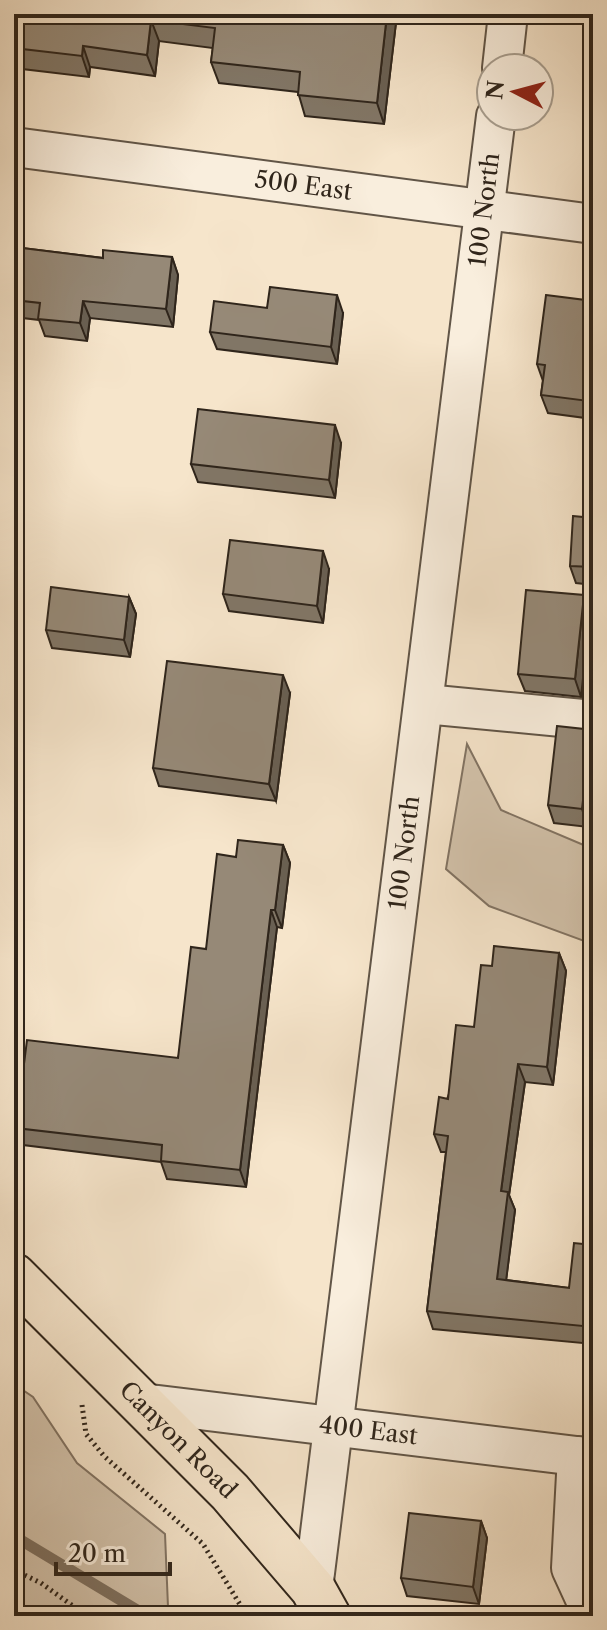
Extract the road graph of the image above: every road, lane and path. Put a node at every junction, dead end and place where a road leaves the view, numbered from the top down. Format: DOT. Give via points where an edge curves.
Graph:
graph roads {
  1 [pos="508,14"];
  2 [pos="504,52"];
  3 [pos="494,132"];
  4 [pos="14,147"];
  5 [pos="484,209"];
  6 [pos="593,224"];
  7 [pos="425,704"];
  8 [pos="593,720"];
  9 [pos="14,1276"];
  10 [pos="142,1403"];
  11 [pos="82,1405"];
  12 [pos="334,1426"];
  13 [pos="585,1457"];
  14 [pos="14,1570"];
  15 [pos="321,1603"];
  16 [pos="87,1616"];
  17 [pos="247,1616"];
  18 [pos="593,1616"];
  1 -- 2 [label="street"];
  3 -- 5 [label="street, 100 North"];
  4 -- 5 [label="street, 500 East"];
  5 -- 6 [label="street, 500 East"];
  5 -- 7 [label="street, 100 North"];
  7 -- 8 [label="street"];
  7 -- 12 [label="street, 100 North"];
  9 -- 10 [label="main road, Canyon Road"];
  10 -- 12 [label="street, 400 East"];
  10 -- 15 [label="main road, Canyon Road" via="230,1492"];
  11 -- 17 [label="path" via="86,1434 203,1544"];
  12 -- 13 [label="street, 400 East"];
  12 -- 15 [label="street, 100 North"];
  13 -- 18 [label="street" via="571,1568"];
  14 -- 16 [label="path"];
}
